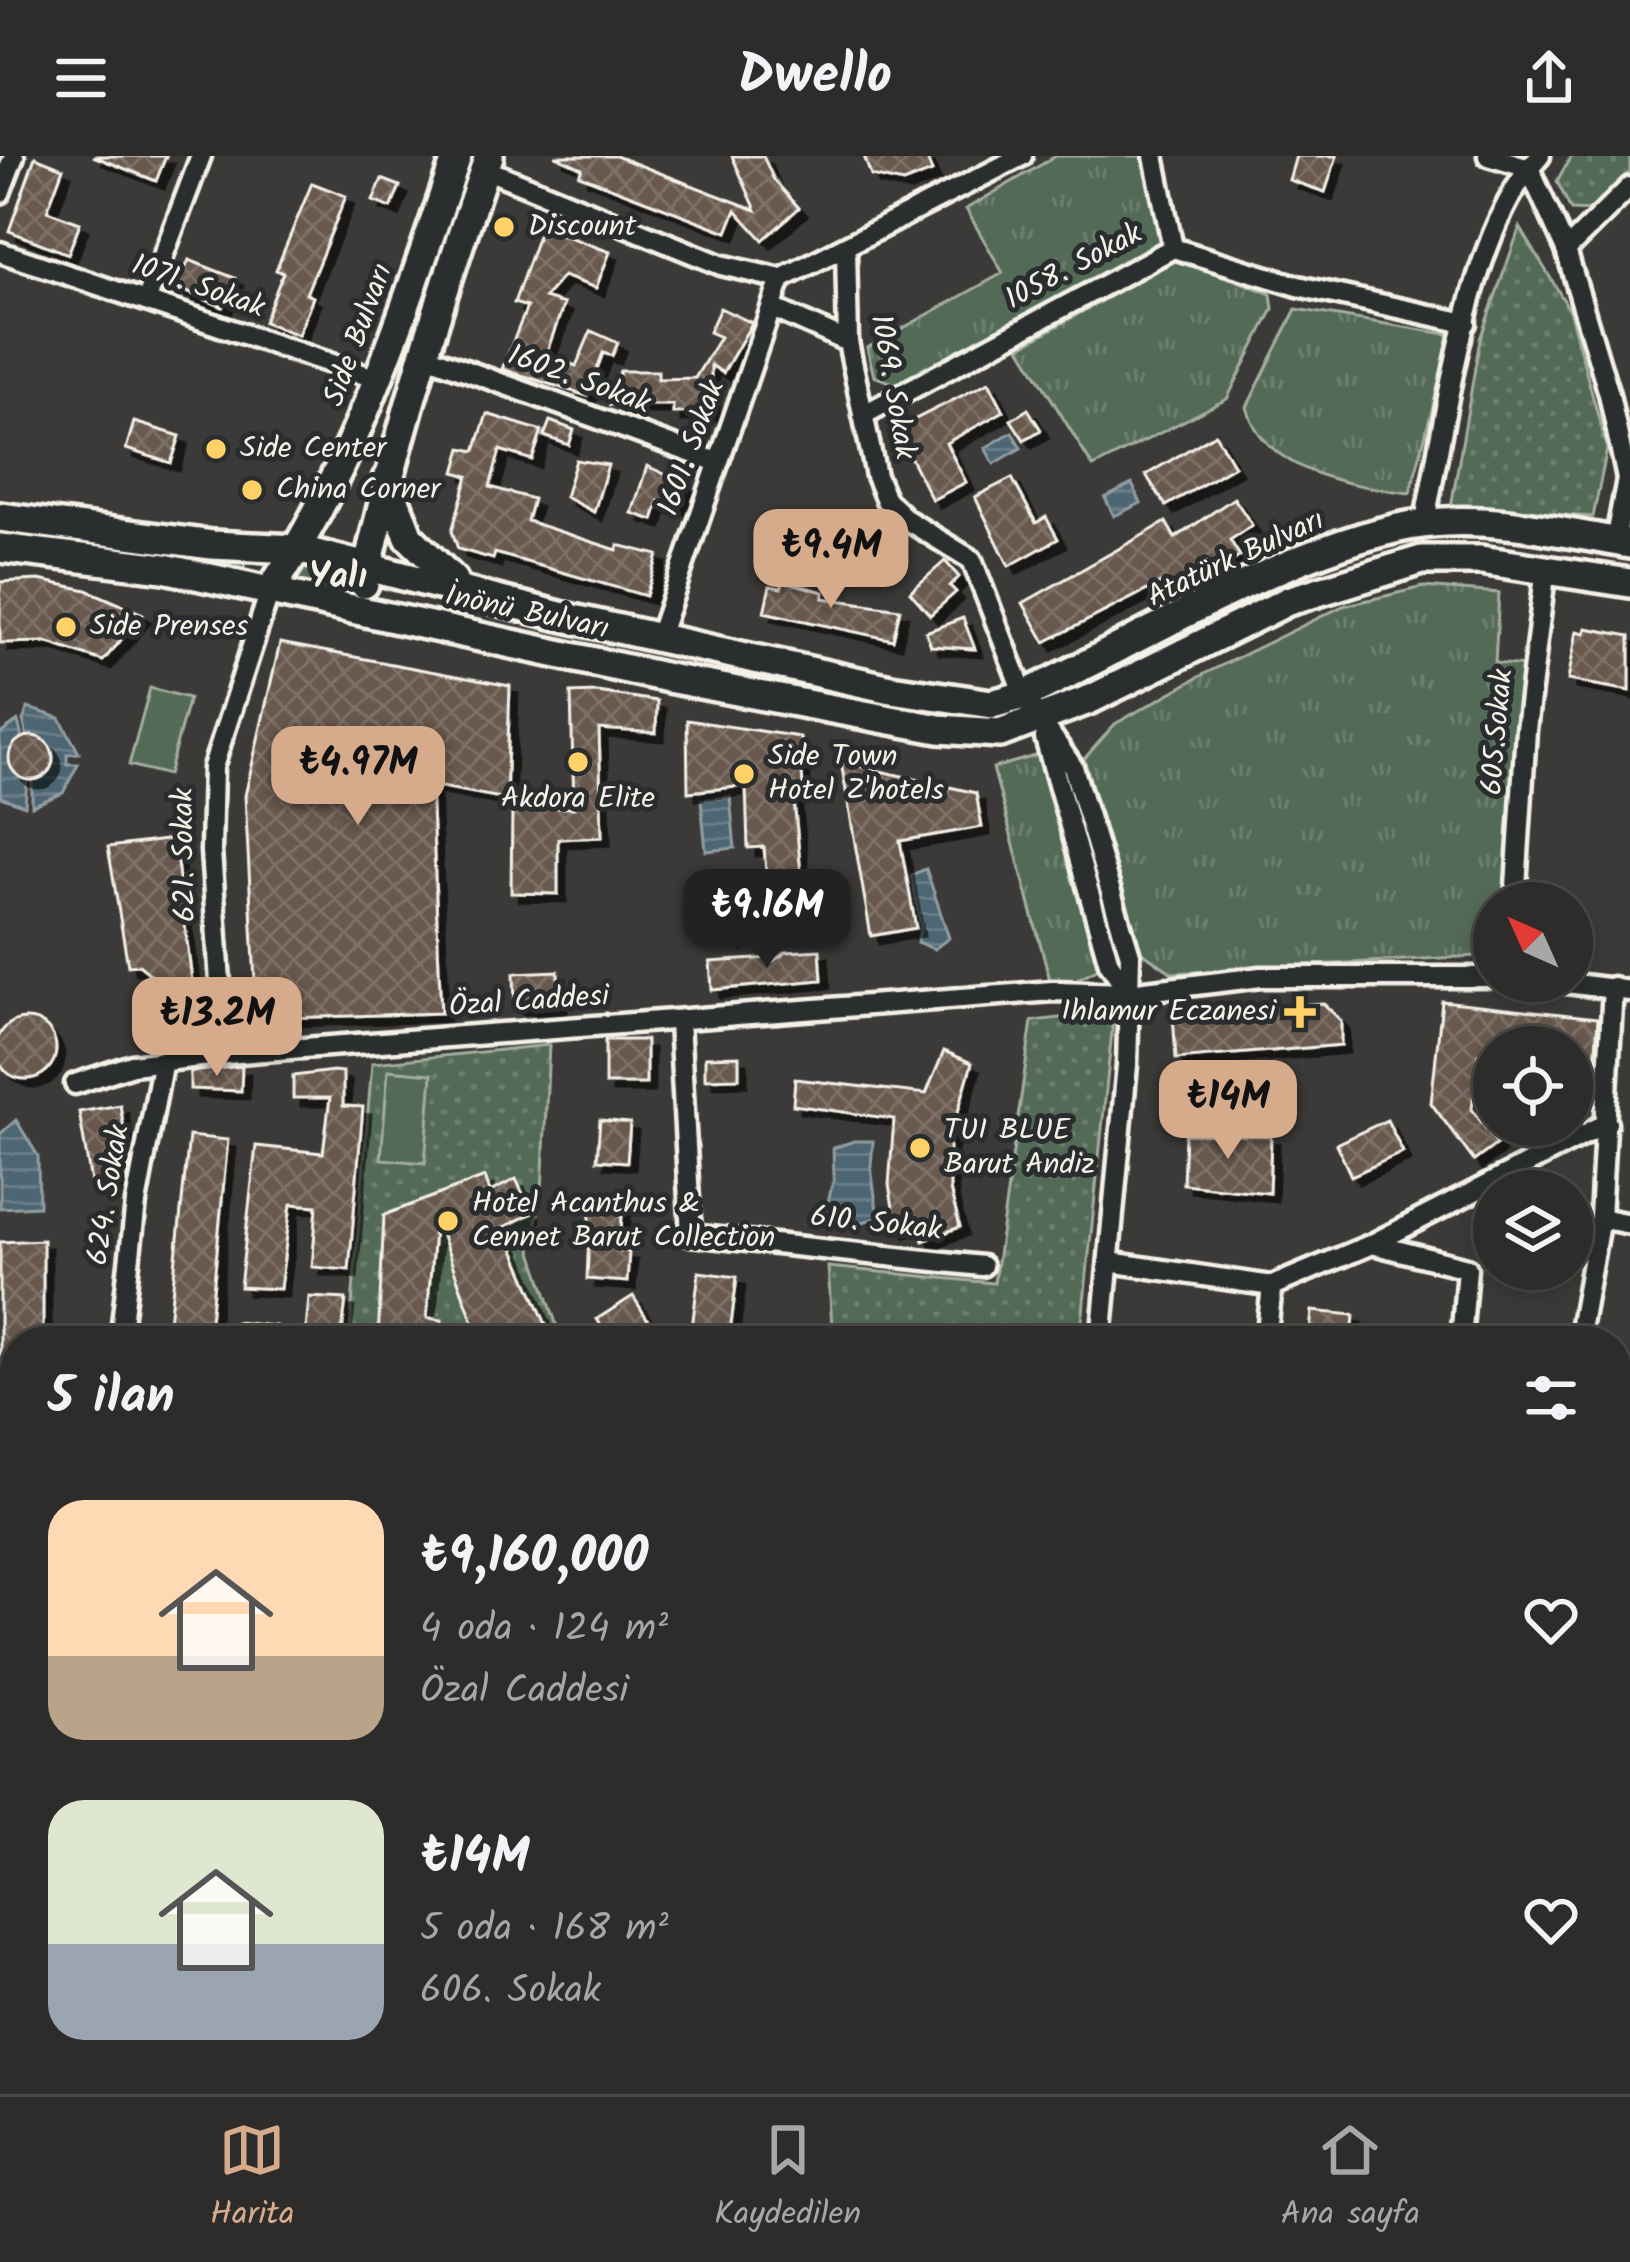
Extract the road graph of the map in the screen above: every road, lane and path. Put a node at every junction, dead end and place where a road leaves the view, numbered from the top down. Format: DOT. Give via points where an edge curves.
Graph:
graph roads {
  1 [pos="14,156"];
  2 [pos="201,156"];
  3 [pos="1022,156"];
  4 [pos="1154,156"];
  5 [pos="1488,156"];
  6 [pos="456,157"];
  7 [pos="1534,162"];
  8 [pos="487,163"];
  9 [pos="1630,187"];
  10 [pos="0,193"];
  11 [pos="846,248"];
  12 [pos="1173,248"];
  13 [pos="1566,250"];
  14 [pos="0,252"];
  15 [pos="781,279"];
  16 [pos="146,301"];
  17 [pos="775,309"];
  18 [pos="1466,323"];
  19 [pos="848,342"];
  20 [pos="421,354"];
  21 [pos="376,379"];
  22 [pos="1630,389"];
  23 [pos="1609,394"];
  24 [pos="863,415"];
  25 [pos="717,462"];
  26 [pos="386,476"];
  27 [pos="0,518"];
  28 [pos="1424,524"];
  29 [pos="1623,543"];
  30 [pos="0,548"];
  31 [pos="293,553"];
  32 [pos="1546,567"];
  33 [pos="360,569"];
  34 [pos="1630,583"];
  35 [pos="466,589"];
  36 [pos="270,591"];
  37 [pos="304,598"];
  38 [pos="336,605"];
  39 [pos="659,637"];
  40 [pos="1024,695"];
  41 [pos="1040,722"];
  42 [pos="1516,882"];
  43 [pos="1473,977"];
  44 [pos="1622,989"];
  45 [pos="1129,993"];
  46 [pos="680,1022"];
  47 [pos="225,1054"];
  48 [pos="163,1060"];
  49 [pos="75,1084"];
  50 [pos="1607,1123"];
  51 [pos="1600,1218"];
  52 [pos="1630,1224"];
  53 [pos="1372,1244"];
  54 [pos="1109,1262"];
  55 [pos="982,1267"];
  56 [pos="1272,1286"];
  57 [pos="122,1326"];
  58 [pos="1103,1326"];
  59 [pos="1268,1326"];
  60 [pos="1462,1326"];
  61 [pos="1581,1326"];
  1 -- 10 [label="street"];
  2 -- 16 [label="street"];
  3 -- 11 [label="street"];
  4 -- 12 [label="street"];
  5 -- 7 [label="street"];
  6 -- 21 [label="main road, Side Bulvarı"];
  7 -- 13 [label="street"];
  7 -- 18 [label="street" via="1494,230"];
  8 -- 15 [label="street" via="721,266"];
  8 -- 20 [label="main road"];
  9 -- 13 [label="street"];
  11 -- 15 [label="street"];
  11 -- 19 [label="street, 1069. Sokak"];
  12 -- 18 [label="street, 1058. Sokak"];
  12 -- 24 [label="street, 1058. Sokak"];
  13 -- 23 [label="street"];
  14 -- 16 [label="street, 1071. Sokak"];
  15 -- 17 [label="street, 1601. Sokak"];
  16 -- 21 [label="street, 1071. Sokak"];
  17 -- 19 [label="street"];
  17 -- 25 [label="street, 1601. Sokak"];
  18 -- 28 [label="street"];
  19 -- 24 [label="street, 1069. Sokak"];
  20 -- 25 [label="street, 1602. Sokak"];
  20 -- 26 [label="main road"];
  21 -- 31 [label="main road, Side Bulvarı" via="341,472"];
  22 -- 23 [label="street"];
  23 -- 29 [label="street" via="1627,479"];
  24 -- 40 [label="street, 1069. Sokak" via="886,500 972,560"];
  25 -- 39 [label="street, 1601. Sokak"];
  26 -- 33 [label="main road"];
  26 -- 35 [label="main road" via="409,537"];
  27 -- 31 [label="main road, İnönü Bulvarı"];
  28 -- 29 [label="main road, Atatürk Bulvarı" via="1495,524"];
  28 -- 40 [label="main road, Atatürk Bulvarı" via="1302,560"];
  30 -- 36 [label="main road, İnönü Bulvarı" via="95,556"];
  31 -- 33 [label="main road, İnönü Bulvarı"];
  31 -- 36 [label="main road"];
  31 -- 37 [label="main road" via="287,584"];
  32 -- 34 [label="main road, Atatürk Bulvarı"];
  32 -- 41 [label="main road, Atatürk Bulvarı" via="1422,560 1346,579"];
  32 -- 42 [label="street, 605.Sokak"];
  33 -- 35 [label="main road, İnönü Bulvarı"];
  33 -- 38 [label="main road" via="352,603"];
  35 -- 39 [label="main road, İnönü Bulvarı"];
  36 -- 37 [label="main road, İnönü Bulvarı"];
  36 -- 47 [label="street, 621. Sokak" via="213,767"];
  37 -- 38 [label="main road, İnönü Bulvarı"];
  38 -- 41 [label="main road, İnönü Bulvarı" via="939,729 1000,733"];
  39 -- 40 [label="main road, İnönü Bulvarı" via="947,700 992,704"];
  40 -- 41 [label="street, 1069. Sokak"];
  41 -- 45 [label="street, 1069. Sokak" via="1109,963"];
  43 -- 45 [label="street, Özal Caddesi" via="1261,977"];
  44 -- 50 [label="street"];
  45 -- 46 [label="street, Özal Caddesi" via="1053,991"];
  45 -- 54 [label="street"];
  46 -- 47 [label="street, Özal Caddesi"];
  46 -- 55 [label="street, 610. Sokak" via="691,1235"];
  47 -- 48 [label="street, Özal Caddesi"];
  48 -- 49 [label="street, Özal Caddesi"];
  48 -- 57 [label="street, 624. Sokak"];
  50 -- 51 [label="street"];
  50 -- 53 [label="street"];
  51 -- 52 [label="street"];
  51 -- 61 [label="street"];
  53 -- 56 [label="street"];
  53 -- 60 [label="street" via="1467,1268"];
  54 -- 56 [label="street"];
  54 -- 58 [label="street"];
  56 -- 59 [label="street"];
}
